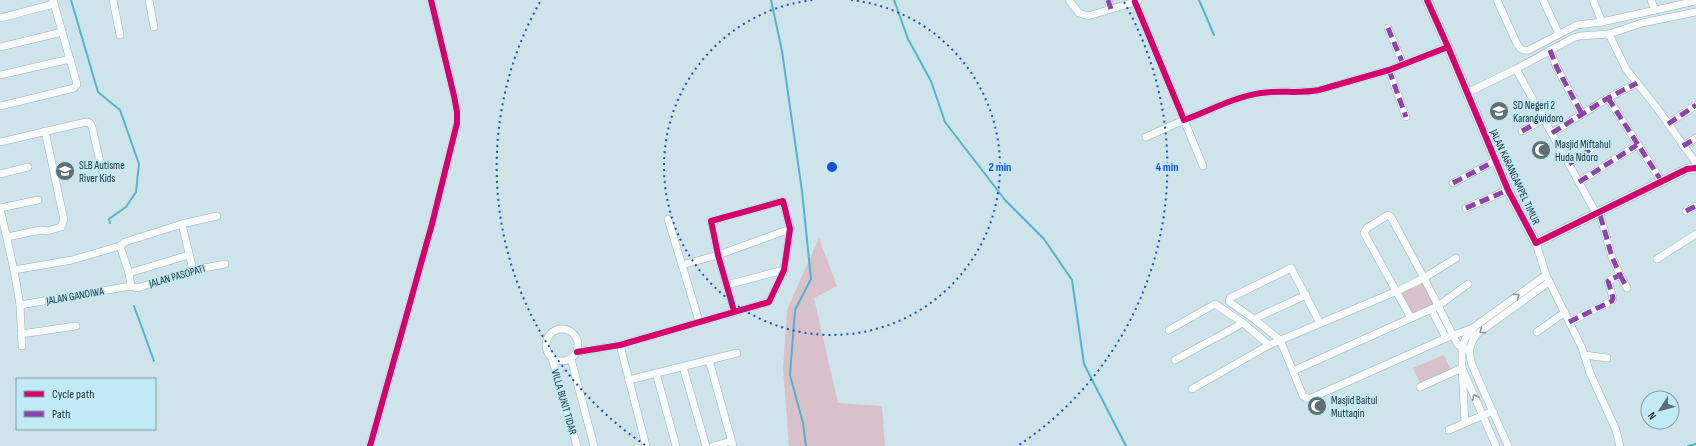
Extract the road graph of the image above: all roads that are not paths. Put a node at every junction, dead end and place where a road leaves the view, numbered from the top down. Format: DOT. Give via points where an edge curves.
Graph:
graph roads {
  1 [pos="113,0"];
  2 [pos="149,0"];
  3 [pos="431,0"];
  4 [pos="1069,0"];
  5 [pos="1108,0"];
  6 [pos="1427,0"];
  7 [pos="1497,0"];
  8 [pos="1543,0"];
  9 [pos="1593,0"];
  10 [pos="1651,0"];
  11 [pos="1137,1"];
  12 [pos="1696,1"];
  13 [pos="54,2"];
  14 [pos="1112,9"];
  15 [pos="1655,10"];
  16 [pos="1696,12"];
  17 [pos="0,18"];
  18 [pos="1602,22"];
  19 [pos="154,27"];
  20 [pos="1388,28"];
  21 [pos="62,32"];
  22 [pos="1559,34"];
  23 [pos="1609,34"];
  24 [pos="120,35"];
  25 [pos="0,47"];
  26 [pos="1448,47"];
  27 [pos="1550,50"];
  28 [pos="70,59"];
  29 [pos="1403,64"];
  30 [pos="1516,69"];
  31 [pos="1389,70"];
  32 [pos="0,75"];
  33 [pos="1637,83"];
  34 [pos="1467,93"];
  35 [pos="1608,98"];
  36 [pos="1696,105"];
  37 [pos="0,106"];
  38 [pos="1582,114"];
  39 [pos="1406,117"];
  40 [pos="1544,119"];
  41 [pos="1184,120"];
  42 [pos="1668,124"];
  43 [pos="45,131"];
  44 [pos="1522,131"];
  45 [pos="1552,133"];
  46 [pos="1146,136"];
  47 [pos="1696,138"];
  48 [pos="0,142"];
  49 [pos="1598,144"];
  50 [pos="1637,145"];
  51 [pos="1684,146"];
  52 [pos="1495,161"];
  53 [pos="1696,163"];
  54 [pos="1569,164"];
  55 [pos="1203,166"];
  56 [pos="28,168"];
  57 [pos="1696,168"];
  58 [pos="102,170"];
  59 [pos="0,174"];
  60 [pos="1579,182"];
  61 [pos="1662,182"];
  62 [pos="1453,183"];
  63 [pos="1508,190"];
  64 [pos="38,200"];
  65 [pos="1696,206"];
  66 [pos="1466,208"];
  67 [pos="1686,211"];
  68 [pos="1597,212"];
  69 [pos="217,216"];
  70 [pos="668,219"];
  71 [pos="182,224"];
  72 [pos="790,229"];
  73 [pos="1696,234"];
  74 [pos="7,237"];
  75 [pos="1536,243"];
  76 [pos="120,246"];
  77 [pos="718,254"];
  78 [pos="189,255"];
  79 [pos="1456,258"];
  80 [pos="1657,259"];
  81 [pos="224,264"];
  82 [pos="682,265"];
  83 [pos="14,270"];
  84 [pos="193,270"];
  85 [pos="784,270"];
  86 [pos="128,273"];
  87 [pos="1546,275"];
  88 [pos="1620,275"];
  89 [pos="1424,278"];
  90 [pos="1549,282"];
  91 [pos="1468,284"];
  92 [pos="726,285"];
  93 [pos="131,286"];
  94 [pos="1627,288"];
  95 [pos="1397,290"];
  96 [pos="1306,295"];
  97 [pos="20,305"];
  98 [pos="1434,307"];
  99 [pos="734,311"];
  100 [pos="1564,312"];
  101 [pos="1410,318"];
  102 [pos="1254,319"];
  103 [pos="699,321"];
  104 [pos="1320,322"];
  105 [pos="1569,322"];
  106 [pos="1243,323"];
  107 [pos="76,326"];
  108 [pos="1474,327"];
  109 [pos="1169,330"];
  110 [pos="1537,332"];
  111 [pos="21,334"];
  112 [pos="1449,336"];
  113 [pos="1280,340"];
  114 [pos="620,345"];
  115 [pos="1269,345"];
  116 [pos="22,346"];
  117 [pos="1462,348"];
  118 [pos="577,352"];
  119 [pos="1469,352"];
  120 [pos="737,353"];
  121 [pos="1584,355"];
  122 [pos="552,358"];
  123 [pos="1608,358"];
  124 [pos="571,359"];
  125 [pos="709,360"];
  126 [pos="1175,360"];
  127 [pos="683,366"];
  128 [pos="1462,368"];
  129 [pos="1293,371"];
  130 [pos="656,373"];
  131 [pos="629,380"];
  132 [pos="1420,387"];
  133 [pos="1192,389"];
  134 [pos="1493,411"];
  135 [pos="1483,416"];
  136 [pos="1465,423"];
  137 [pos="1449,430"];
  138 [pos="732,443"];
  139 [pos="370,446"];
  140 [pos="577,446"];
  141 [pos="594,446"];
  142 [pos="646,446"];
  143 [pos="676,446"];
  144 [pos="706,446"];
  145 [pos="713,446"];
  146 [pos="1496,446"];
  147 [pos="1508,446"];
  148 [pos="1620,446"];
  1 -- 24 [label="street"];
  2 -- 19 [label="street"];
  3 -- 139 [label="street" via="454,96 457,123 432,224"];
  4 -- 14 [label="street" via="1076,10 1088,16"];
  5 -- 14 [label="street"];
  6 -- 26 [label="street, JALAN KARANGAMPEL TIMUR"];
  7 -- 22 [label="street" via="1520,48 1529,50"];
  8 -- 22 [label="street"];
  9 -- 18 [label="street"];
  10 -- 15 [label="street"];
  11 -- 14 [label="street"];
  11 -- 41 [label="street"];
  12 -- 15 [label="street"];
  13 -- 17 [label="street"];
  13 -- 21 [label="street"];
  15 -- 18 [label="street"];
  16 -- 23 [label="street" via="1642,23"];
  18 -- 22 [label="street" via="1577,25"];
  20 -- 29 [label="street"];
  21 -- 25 [label="street"];
  21 -- 28 [label="street"];
  23 -- 27 [label="street" via="1580,36"];
  23 -- 33 [label="street" via="1619,57"];
  26 -- 29 [label="street"];
  26 -- 34 [label="street, JALAN KARANGAMPEL TIMUR"];
  27 -- 30 [label="street"];
  27 -- 38 [label="street"];
  28 -- 32 [label="street"];
  28 -- 37 [label="street" via="77,84 74,88"];
  29 -- 31 [label="street"];
  30 -- 34 [label="street"];
  30 -- 40 [label="street"];
  31 -- 39 [label="street"];
  31 -- 41 [label="street" via="1308,92 1268,92 1249,96"];
  33 -- 35 [label="street"];
  33 -- 42 [label="street"];
  34 -- 52 [label="street, JALAN KARANGAMPEL TIMUR"];
  35 -- 38 [label="street"];
  35 -- 50 [label="street"];
  36 -- 42 [label="street"];
  38 -- 45 [label="street"];
  40 -- 44 [label="street"];
  40 -- 45 [label="street"];
  41 -- 46 [label="street"];
  41 -- 55 [label="street"];
  42 -- 51 [label="street"];
  43 -- 48 [label="street"];
  43 -- 58 [label="street" via="90,123"];
  43 -- 74 [label="street" via="64,220 61,227"];
  45 -- 54 [label="street"];
  47 -- 51 [label="street"];
  49 -- 54 [label="street"];
  50 -- 60 [label="street"];
  50 -- 61 [label="street"];
  51 -- 53 [label="street"];
  52 -- 62 [label="street"];
  52 -- 63 [label="street, JALAN KARANGAMPEL TIMUR"];
  54 -- 60 [label="street"];
  56 -- 59 [label="street"];
  57 -- 61 [label="street, JALAN KARANGAMPEL TIMUR" via="1687,169"];
  60 -- 68 [label="street"];
  61 -- 68 [label="street, JALAN KARANGAMPEL TIMUR"];
  63 -- 66 [label="street"];
  63 -- 75 [label="street, JALAN KARANGAMPEL TIMUR"];
  64 -- 74 [label="street" via="0,208"];
  65 -- 67 [label="street"];
  68 -- 75 [label="street, JALAN KARANGAMPEL TIMUR"];
  68 -- 88 [label="street"];
  69 -- 71 [label="street"];
  70 -- 82 [label="street"];
  71 -- 76 [label="street" via="125,242"];
  71 -- 78 [label="street"];
  72 -- 77 [label="street"];
  72 -- 77 [label="street" via="783,201 711,221"];
  72 -- 85 [label="street"];
  73 -- 80 [label="street"];
  74 -- 83 [label="street"];
  75 -- 87 [label="street, JALAN KARANGAMPEL TIMUR"];
  76 -- 83 [label="street" via="72,260"];
  76 -- 86 [label="street"];
  77 -- 82 [label="street"];
  77 -- 92 [label="street"];
  78 -- 84 [label="street"];
  78 -- 86 [label="street"];
  79 -- 89 [label="street"];
  81 -- 84 [label="street, JALAN PASOPATI"];
  82 -- 103 [label="street"];
  83 -- 97 [label="street"];
  84 -- 93 [label="street, JALAN PASOPATI" via="137,288"];
  85 -- 92 [label="street"];
  85 -- 99 [label="street" via="769,302"];
  86 -- 93 [label="street"];
  87 -- 90 [label="street, JALAN KARANGAMPEL TIMUR"];
  108 -- 87 [label="street, one-way"];
  88 -- 94 [label="street"];
  88 -- 105 [label="street" via="1608,281 1612,301"];
  89 -- 95 [label="street"];
  89 -- 95 [label="street" via="1391,217 1386,216 1366,228 1364,233"];
  89 -- 98 [label="street"];
  90 -- 100 [label="street, JALAN KARANGAMPEL TIMUR"];
  90 -- 119 [label="street, one-way" via="1477,334"];
  91 -- 98 [label="street"];
  92 -- 99 [label="street"];
  93 -- 97 [label="street, JALAN GANDIWA"];
  95 -- 101 [label="street"];
  95 -- 104 [label="street"];
  96 -- 102 [label="street"];
  96 -- 102 [label="street" via="1292,269 1289,268 1230,298 1229,301"];
  96 -- 104 [label="street"];
  97 -- 111 [label="street"];
  98 -- 101 [label="street"];
  98 -- 112 [label="street"];
  99 -- 103 [label="street"];
  100 -- 105 [label="street, JALAN KARANGAMPEL TIMUR"];
  100 -- 110 [label="street"];
  101 -- 129 [label="street"];
  102 -- 113 [label="street"];
  103 -- 114 [label="street"];
  104 -- 113 [label="street"];
  105 -- 121 [label="street, JALAN KARANGAMPEL TIMUR"];
  106 -- 109 [label="street" via="1215,304"];
  106 -- 115 [label="street"];
  106 -- 126 [label="street"];
  107 -- 111 [label="street"];
  108 -- 112 [label="street"];
  108 -- 117 [label="street" via="1464,339"];
  111 -- 116 [label="street"];
  112 -- 117 [label="street"];
  112 -- 129 [label="street" via="1309,399 1303,396"];
  113 -- 115 [label="street"];
  113 -- 129 [label="street"];
  114 -- 118 [label="street"];
  114 -- 131 [label="street"];
  115 -- 133 [label="street"];
  117 -- 119 [label="street"];
  117 -- 128 [label="street"];
  118 -- 122 [label="street, VILLA BUKIT TIDAR" via="579,345 575,335 568,330 560,329 552,332 547,341 547,351"];
  118 -- 124 [label="street, VILLA BUKIT TIDAR"];
  119 -- 134 [label="street" via="1472,365"];
  120 -- 125 [label="street"];
  121 -- 123 [label="street"];
  121 -- 148 [label="street, JALAN KARANGAMPEL TIMUR" via="1616,430"];
  122 -- 124 [label="street, VILLA BUKIT TIDAR" via="562,362"];
  122 -- 140 [label="street, VILLA BUKIT TIDAR"];
  124 -- 141 [label="street, VILLA BUKIT TIDAR"];
  125 -- 127 [label="street"];
  125 -- 138 [label="street"];
  127 -- 130 [label="street"];
  127 -- 144 [label="street"];
  128 -- 132 [label="street"];
  135 -- 128 [label="street, one-way"];
  128 -- 136 [label="street"];
  130 -- 131 [label="street"];
  130 -- 143 [label="street"];
  131 -- 142 [label="street"];
  134 -- 135 [label="street"];
  134 -- 147 [label="street"];
  135 -- 136 [label="street"];
  135 -- 146 [label="street"];
  136 -- 137 [label="street"];
  138 -- 145 [label="street"];
}
